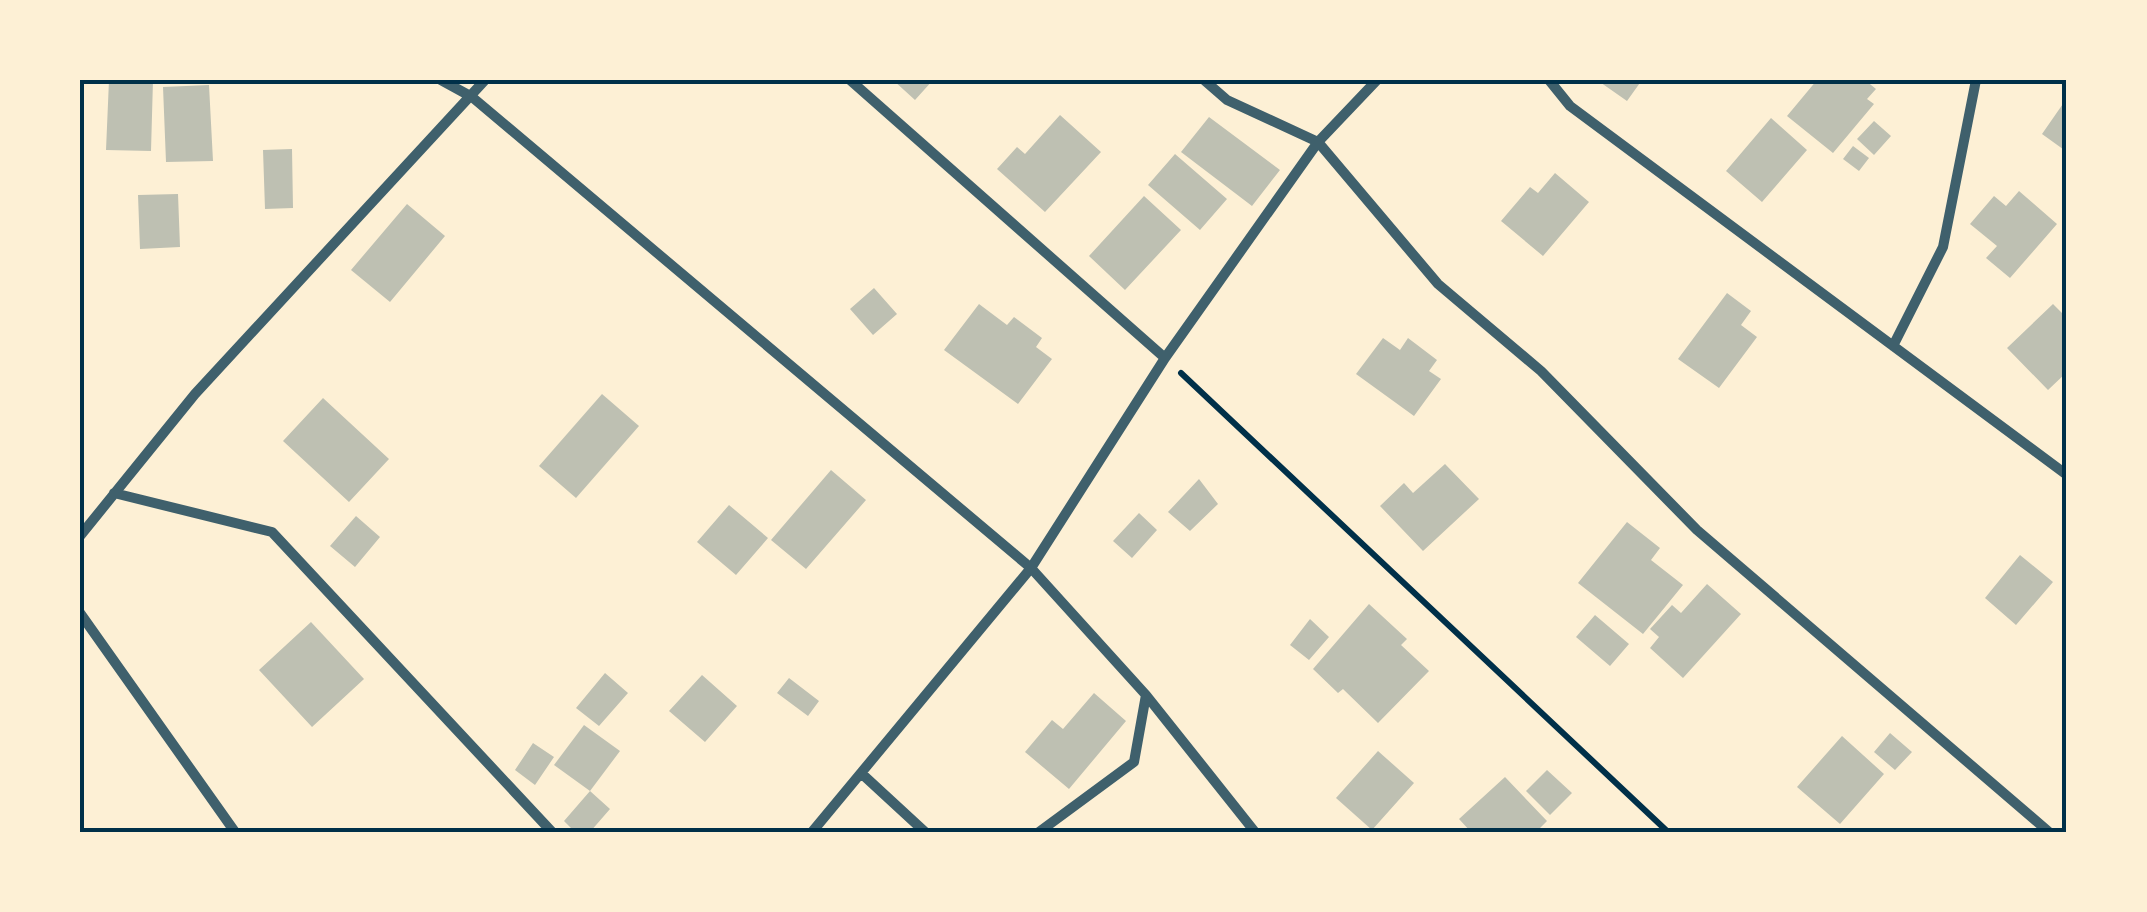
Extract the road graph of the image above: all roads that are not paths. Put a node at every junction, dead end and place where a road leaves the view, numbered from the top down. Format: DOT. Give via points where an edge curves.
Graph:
graph roads {
  1 [pos="441,80"];
  2 [pos="485,80"];
  3 [pos="850,80"];
  4 [pos="1204,80"];
  5 [pos="1377,80"];
  6 [pos="1549,80"];
  7 [pos="1976,80"];
  8 [pos="472,97"];
  9 [pos="1318,142"];
  10 [pos="1893,346"];
  11 [pos="1165,358"];
  12 [pos="2067,475"];
  13 [pos="114,493"];
  14 [pos="80,536"];
  15 [pos="1031,568"];
  16 [pos="80,613"];
  17 [pos="1146,695"];
  18 [pos="861,773"];
  19 [pos="235,832"];
  20 [pos="552,832"];
  21 [pos="812,832"];
  22 [pos="925,832"];
  23 [pos="1039,832"];
  24 [pos="1255,832"];
  25 [pos="2050,832"];
  1 -- 8 [label="street"];
  2 -- 8 [label="street"];
  3 -- 11 [label="street"];
  4 -- 9 [label="street" via="1227,100"];
  5 -- 9 [label="street"];
  6 -- 10 [label="street" via="1570,106"];
  7 -- 10 [label="street" via="1943,247"];
  8 -- 13 [label="street" via="195,394"];
  8 -- 15 [label="street"];
  9 -- 11 [label="street"];
  9 -- 25 [label="street" via="1438,284 1541,371 1696,530"];
  10 -- 12 [label="street"];
  11 -- 15 [label="street"];
  13 -- 14 [label="street"];
  13 -- 20 [label="street" via="272,532"];
  15 -- 17 [label="street"];
  15 -- 18 [label="street"];
  16 -- 19 [label="street"];
  17 -- 23 [label="street" via="1134,762"];
  17 -- 24 [label="street"];
  18 -- 21 [label="street"];
  18 -- 22 [label="street"];
}
